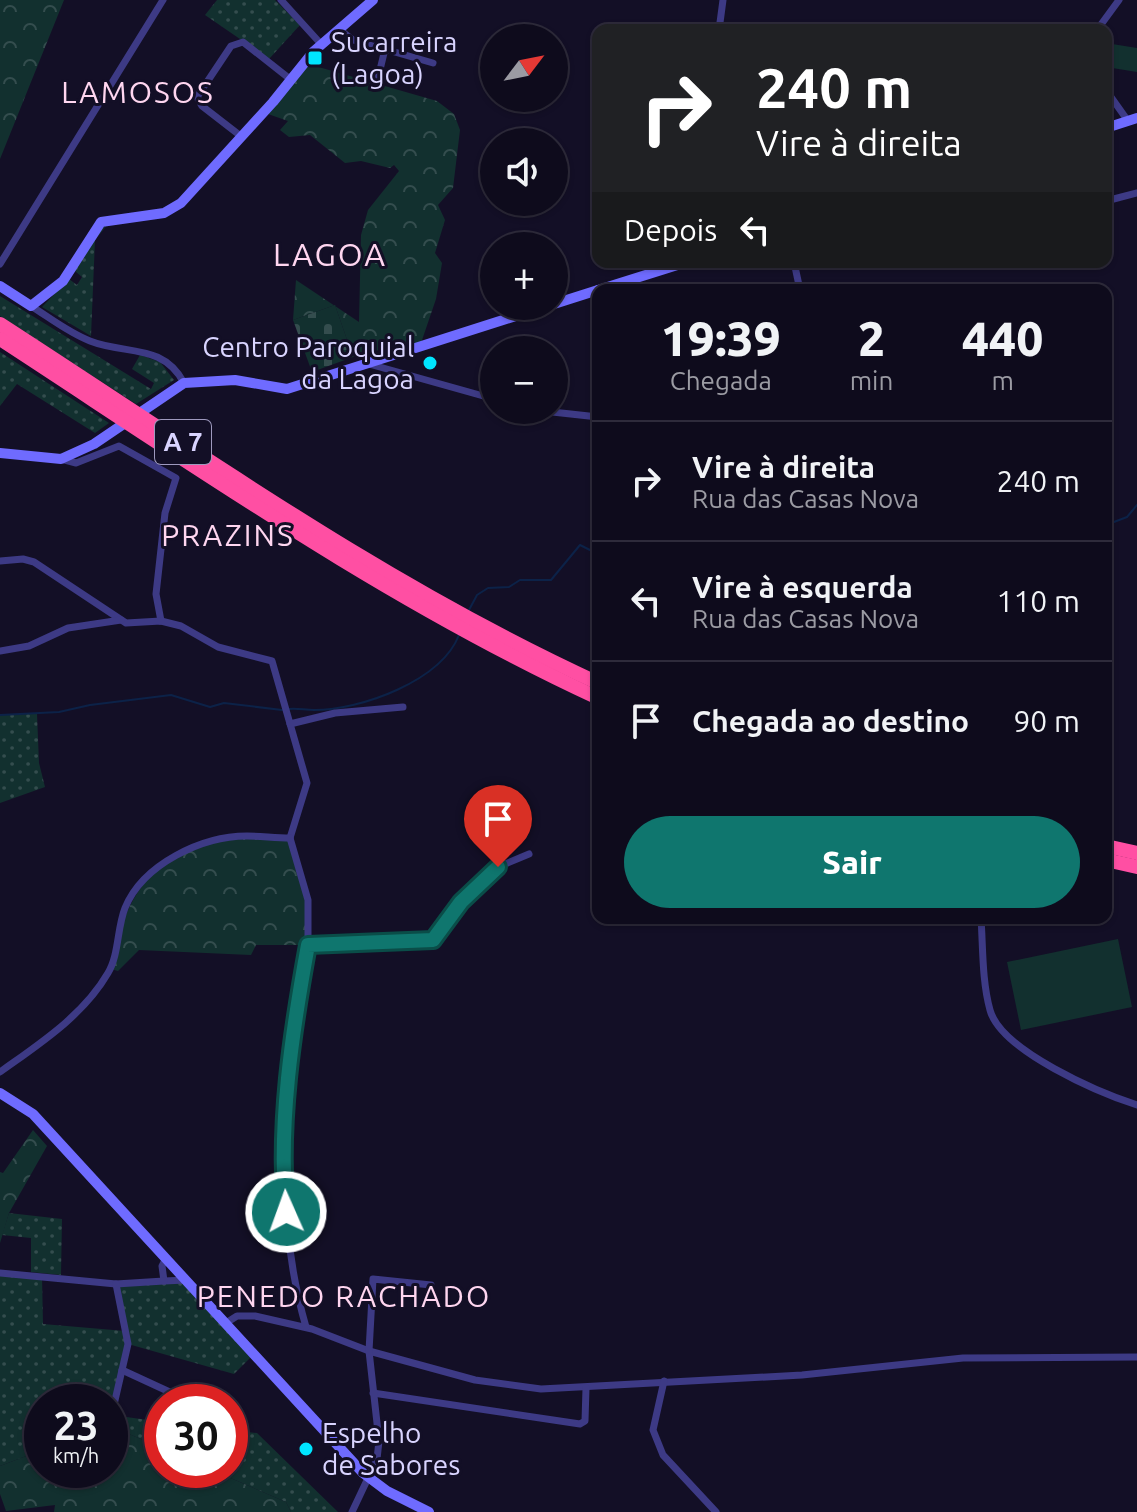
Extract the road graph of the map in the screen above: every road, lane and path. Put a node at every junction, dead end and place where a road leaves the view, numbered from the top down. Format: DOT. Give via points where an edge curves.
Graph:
graph roads {
  1 [pos="163,0"];
  2 [pos="281,0"];
  3 [pos="373,0"];
  4 [pos="723,0"];
  5 [pos="1119,0"];
  6 [pos="720,24"];
  7 [pos="1101,24"];
  8 [pos="340,30"];
  9 [pos="321,44"];
  10 [pos="385,49"];
  11 [pos="433,63"];
  12 [pos="378,78"];
  13 [pos="290,79"];
  14 [pos="1112,96"];
  15 [pos="1133,119"];
  16 [pos="1112,126"];
  17 [pos="242,137"];
  18 [pos="1137,193"];
  19 [pos="1112,199"];
  20 [pos="0,264"];
  21 [pos="668,268"];
  22 [pos="617,284"];
  23 [pos="0,286"];
  24 [pos="592,292"];
  25 [pos="568,300"];
  26 [pos="31,306"];
  27 [pos="504,320"];
  28 [pos="0,324"];
  29 [pos="0,339"];
  30 [pos="369,364"];
  31 [pos="184,383"];
  32 [pos="480,395"];
  33 [pos="568,414"];
  34 [pos="592,416"];
  35 [pos="0,453"];
  36 [pos="61,459"];
  37 [pos="0,561"];
  38 [pos="362,567"];
  39 [pos="121,620"];
  40 [pos="161,621"];
  41 [pos="0,651"];
  42 [pos="536,662"];
  43 [pos="592,681"];
  44 [pos="592,695"];
  45 [pos="403,707"];
  46 [pos="290,724"];
  47 [pos="290,838"];
  48 [pos="1112,847"];
  49 [pos="1137,853"];
  50 [pos="529,854"];
  51 [pos="1112,861"];
  52 [pos="1137,867"];
  53 [pos="981,924"];
  54 [pos="308,945"];
  55 [pos="0,1072"];
  56 [pos="0,1093"];
  57 [pos="1137,1105"];
  58 [pos="166,1258"];
  59 [pos="0,1273"];
  60 [pos="186,1280"];
  61 [pos="164,1281"];
  62 [pos="116,1284"];
  63 [pos="431,1285"];
  64 [pos="226,1323"];
  65 [pos="306,1327"];
  66 [pos="369,1351"];
  67 [pos="1137,1357"];
  68 [pos="122,1370"];
  69 [pos="664,1381"];
  70 [pos="119,1384"];
  71 [pos="152,1384"];
  72 [pos="586,1388"];
  73 [pos="373,1393"];
  74 [pos="369,1478"];
  75 [pos="352,1512"];
  76 [pos="429,1512"];
  77 [pos="716,1512"];
  1 -- 20 [label="street"];
  2 -- 9 [label="street"];
  3 -- 8 [label="street"];
  4 -- 6 [label="street"];
  5 -- 7 [label="street"];
  8 -- 9 [label="street"];
  8 -- 10 [label="street" via="353,40"];
  9 -- 13 [label="street"];
  10 -- 11 [label="street"];
  10 -- 12 [label="street"];
  13 -- 17 [label="street"];
  13 -- 17 [label="street" via="243,42 231,46 197,97"];
  14 -- 15 [label="street"];
  15 -- 16 [label="street"];
  17 -- 26 [label="street" via="173,209 101,222 63,281"];
  18 -- 19 [label="street"];
  21 -- 22 [label="street"];
  23 -- 26 [label="street"];
  24 -- 25 [label="street"];
  26 -- 31 [label="street" via="95,343 161,357"];
  27 -- 30 [label="street"];
  28 -- 38 [label="highway, A 7"];
  29 -- 38 [label="highway, A 7"];
  30 -- 31 [label="street" via="287,389 235,380"];
  30 -- 32 [label="street"];
  31 -- 36 [label="street"];
  33 -- 34 [label="street"];
  35 -- 36 [label="street"];
  36 -- 40 [label="street" via="76,463 123,447 176,478 165,513 156,594"];
  37 -- 39 [label="street" via="34,562"];
  38 -- 42 [label="highway, A 7"];
  39 -- 40 [label="street"];
  39 -- 41 [label="street" via="68,628 29,646"];
  40 -- 46 [label="street" via="190,629 218,647 267,658 275,666"];
  42 -- 43 [label="highway, A 7"];
  42 -- 44 [label="highway, A 7"];
  45 -- 46 [label="street" via="335,713"];
  46 -- 47 [label="street" via="307,783"];
  47 -- 54 [label="street" via="308,900"];
  47 -- 55 [label="street" via="209,841 150,874 125,907 111,969 101,984 62,1027"];
  48 -- 49 [label="highway"];
  50 -- 54 [label="street" via="498,867 461,902 433,940"];
  51 -- 52 [label="highway"];
  53 -- 57 [label="street" via="984,973 996,1024 1042,1061"];
  54 -- 65 [label="street" via="284,1137 289,1254"];
  56 -- 58 [label="street" via="33,1114"];
  58 -- 60 [label="street"];
  58 -- 61 [label="street"];
  59 -- 62 [label="street"];
  60 -- 61 [label="street"];
  60 -- 64 [label="street"];
  61 -- 62 [label="street"];
  62 -- 68 [label="street" via="128,1344"];
  63 -- 66 [label="street" via="373,1279"];
  64 -- 65 [label="street" via="247,1315"];
  64 -- 74 [label="street"];
  65 -- 66 [label="street"];
  66 -- 72 [label="street" via="475,1380 541,1389"];
  66 -- 73 [label="street"];
  67 -- 69 [label="street" via="963,1358 802,1375"];
  68 -- 70 [label="street"];
  68 -- 71 [label="street"];
  69 -- 72 [label="street"];
  69 -- 77 [label="street" via="653,1430 663,1455"];
  72 -- 73 [label="street" via="585,1421 580,1424"];
  73 -- 74 [label="street" via="379,1441"];
  74 -- 75 [label="street"];
  74 -- 76 [label="street"];
}
